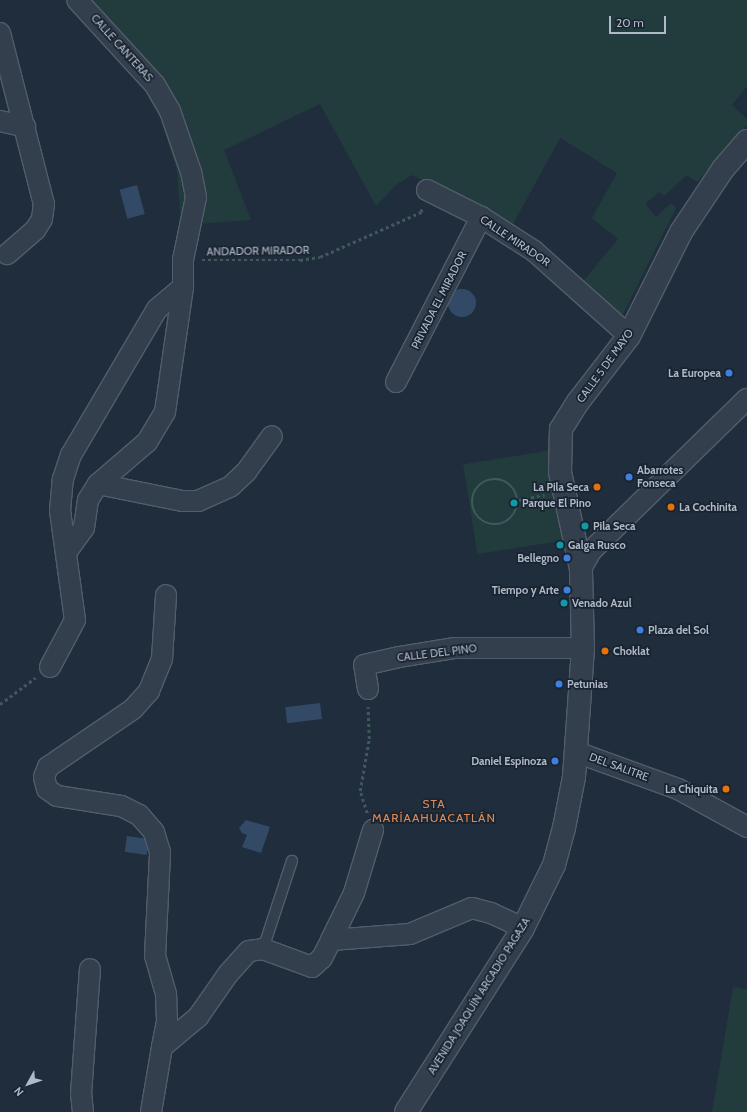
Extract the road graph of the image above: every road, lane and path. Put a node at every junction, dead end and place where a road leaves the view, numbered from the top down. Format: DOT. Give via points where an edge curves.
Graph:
graph roads {
  1 [pos="77,0"];
  2 [pos="0,33"];
  3 [pos="0,121"];
  4 [pos="25,127"];
  5 [pos="747,140"];
  6 [pos="427,190"];
  7 [pos="481,217"];
  8 [pos="7,254"];
  9 [pos="182,260"];
  10 [pos="183,287"];
  11 [pos="629,336"];
  12 [pos="396,382"];
  13 [pos="747,399"];
  14 [pos="272,436"];
  15 [pos="98,484"];
  16 [pos="563,492"];
  17 [pos="518,500"];
  18 [pos="67,551"];
  19 [pos="581,569"];
  20 [pos="166,595"];
  21 [pos="583,648"];
  22 [pos="50,667"];
  23 [pos="368,689"];
  24 [pos="0,704"];
  25 [pos="576,752"];
  26 [pos="747,827"];
  27 [pos="373,830"];
  28 [pos="292,861"];
  29 [pos="523,928"];
  30 [pos="331,940"];
  31 [pos="263,949"];
  32 [pos="90,969"];
  33 [pos="162,1047"];
  34 [pos="84,1112"];
  35 [pos="151,1112"];
  36 [pos="406,1112"];
  1 -- 9 [label="street, CALLE CANTERAS" via="155,84 170,111 191,172 196,198"];
  2 -- 4 [label="street"];
  3 -- 4 [label="street"];
  4 -- 8 [label="street" via="44,204 42,219 27,240"];
  5 -- 11 [label="street, CALLE 5 DE MAYO" via="723,169 681,232"];
  6 -- 7 [label="street, CALLE MIRADOR"];
  6 -- 9 [label="path, ANDADOR MIRADOR" via="421,212 320,257 300,260"];
  7 -- 11 [label="street, CALLE MIRADOR" via="545,260"];
  7 -- 12 [label="street, PRIVADA EL MIRADOR"];
  9 -- 10 [label="street, CALLE CANTERAS"];
  10 -- 15 [label="street, CALLE CANTERAS" via="165,412 147,442"];
  10 -- 18 [label="street" via="157,310 71,455 63,479 60,511"];
  11 -- 16 [label="street, CALLE 5 DE MAYO" via="578,402 561,429 560,472"];
  13 -- 19 [label="street" via="591,552"];
  14 -- 15 [label="street" via="246,472 231,486 198,502"];
  15 -- 18 [label="street, CALLE CANTERAS" via="88,500 84,528"];
  16 -- 17 [label="path"];
  16 -- 19 [label="street, CALLE 5 DE MAYO"];
  17 -- 17 [label="path" via="513,518 497,526 480,521 471,505 476,487 492,479 510,484"];
  18 -- 22 [label="street" via="75,620"];
  19 -- 21 [label="street, AVENIDA JOAQUÍN ARCADIO PAGAZA"];
  20 -- 33 [label="street" via="162,659 149,691 133,709 48,767 44,777 47,789 57,796 121,806 139,815 154,832 160,852 155,956 166,994 166,1021"];
  21 -- 23 [label="street, CALLE DEL PINO" via="455,648 399,657 364,665"];
  21 -- 25 [label="street, AVENIDA JOAQUÍN ARCADIO PAGAZA"];
  22 -- 24 [label="path"];
  23 -- 27 [label="path" via="369,739 360,792"];
  25 -- 26 [label="street, DEL SALITRE" via="678,789"];
  25 -- 29 [label="street, AVENIDA JOAQUÍN ARCADIO PAGAZA" via="574,777 554,865"];
  27 -- 30 [label="street" via="354,893"];
  28 -- 31 [label="lane"];
  29 -- 30 [label="street" via="491,913 472,908 410,934"];
  29 -- 36 [label="street, AVENIDA JOAQUÍN ARCADIO PAGAZA"];
  30 -- 31 [label="street" via="322,958 312,967"];
  31 -- 33 [label="street" via="249,951 228,974 198,1017"];
  32 -- 34 [label="street" via="81,1094"];
  33 -- 35 [label="street"];
}
